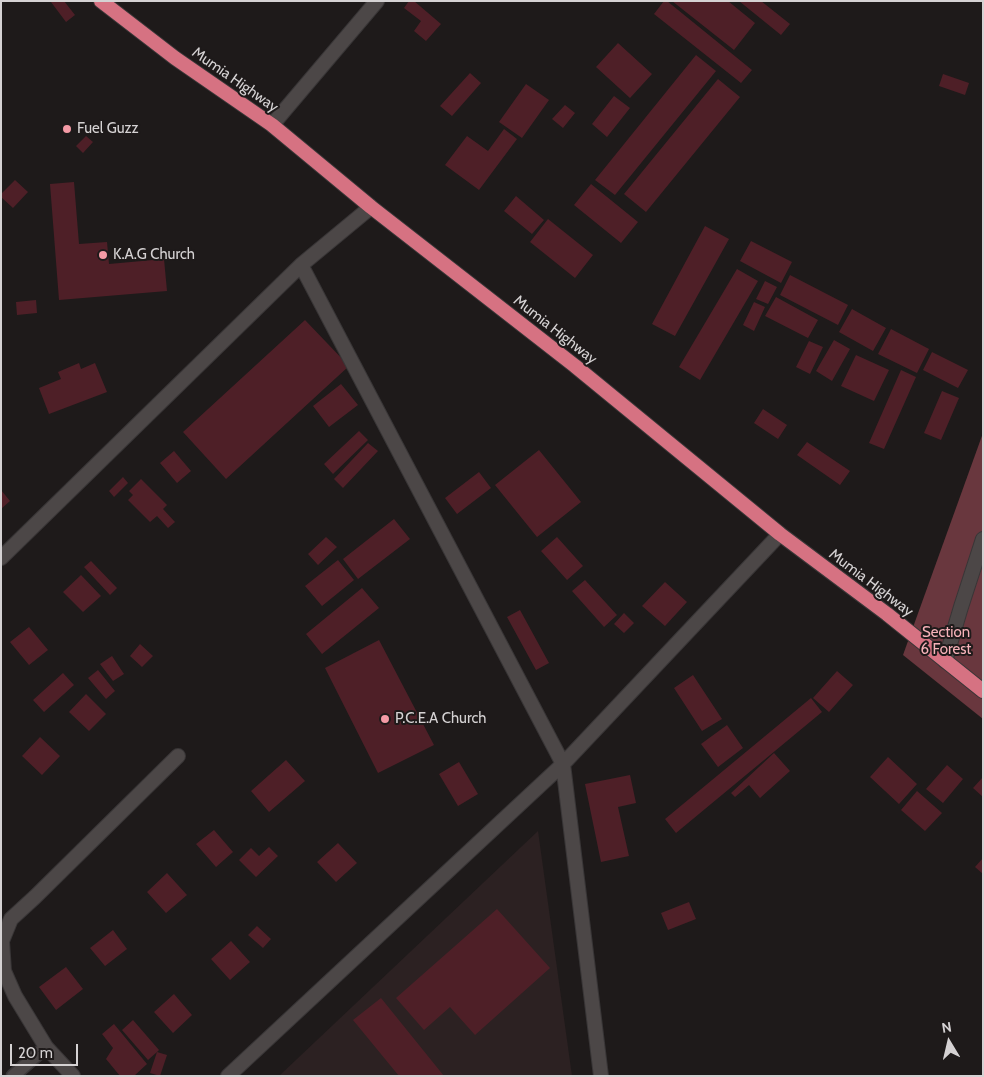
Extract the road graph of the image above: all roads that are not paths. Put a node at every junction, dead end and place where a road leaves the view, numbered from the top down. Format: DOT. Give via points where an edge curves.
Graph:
graph roads {
  1 [pos="101,1"];
  2 [pos="377,1"];
  3 [pos="272,125"];
  4 [pos="371,207"];
  5 [pos="302,266"];
  6 [pos="780,534"];
  7 [pos="983,540"];
  8 [pos="1,558"];
  9 [pos="944,661"];
  10 [pos="983,691"];
  11 [pos="178,756"];
  12 [pos="563,764"];
  13 [pos="46,1047"];
  14 [pos="13,1076"];
  15 [pos="73,1076"];
  16 [pos="228,1076"];
  17 [pos="601,1076"];
  1 -- 3 [label="highway, Mumia Highway" via="175,58"];
  2 -- 3 [label="street"];
  3 -- 4 [label="highway, Mumia Highway"];
  4 -- 5 [label="street"];
  4 -- 6 [label="highway, Mumia Highway" via="575,366"];
  5 -- 8 [label="street"];
  5 -- 12 [label="street"];
  6 -- 9 [label="highway, Mumia Highway"];
  6 -- 12 [label="street"];
  7 -- 9 [label="street"];
  9 -- 10 [label="highway, Mumia Highway"];
  11 -- 13 [label="street" via="11,919 2,941 4,971"];
  12 -- 16 [label="street"];
  12 -- 17 [label="street"];
  13 -- 14 [label="lane"];
  13 -- 15 [label="street"];
}
